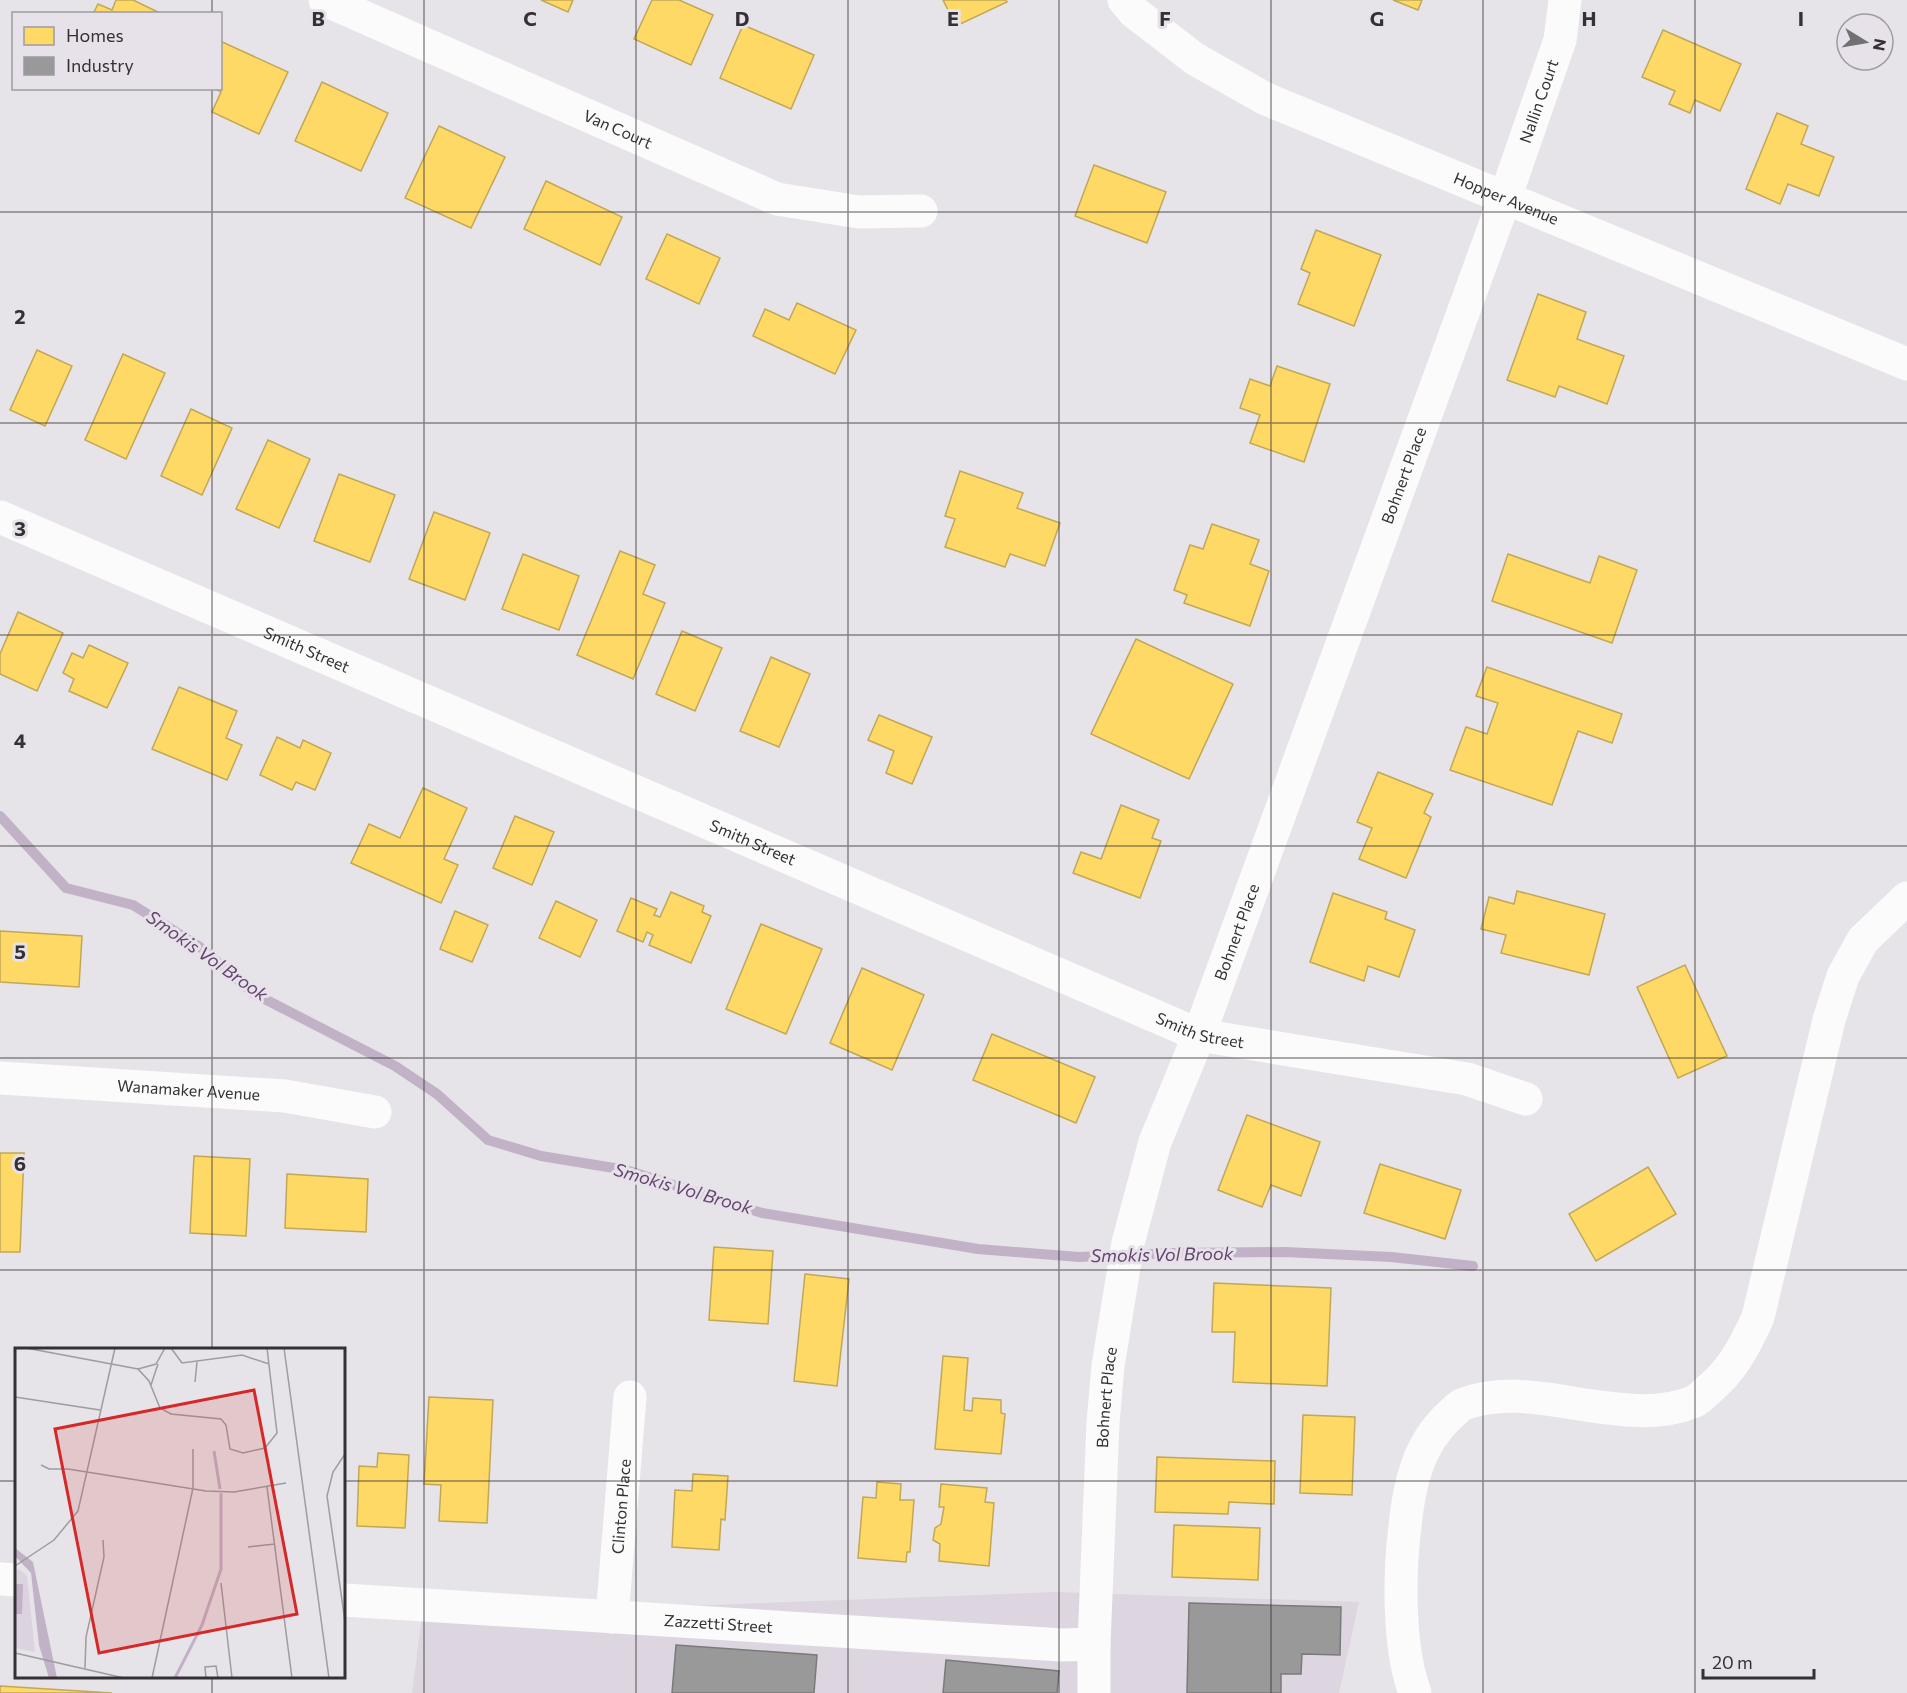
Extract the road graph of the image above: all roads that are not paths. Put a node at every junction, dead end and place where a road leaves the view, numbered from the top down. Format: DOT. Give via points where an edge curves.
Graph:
graph roads {
  1 [pos="325,0"];
  2 [pos="1124,0"];
  3 [pos="1565,0"];
  4 [pos="1505,198"];
  5 [pos="921,211"];
  6 [pos="1907,364"];
  7 [pos="0,517"];
  8 [pos="1907,898"];
  9 [pos="1199,1035"];
  10 [pos="0,1078"];
  11 [pos="1526,1099"];
  12 [pos="375,1112"];
  13 [pos="630,1397"];
  14 [pos="0,1579"];
  15 [pos="15,1580"];
  16 [pos="345,1600"];
  17 [pos="612,1617"];
  18 [pos="1094,1644"];
  19 [pos="1094,1693"];
  20 [pos="1415,1693"];
  1 -- 5 [label="street, Van Court" via="777,199 859,212"];
  2 -- 4 [label="street, Hopper Avenue" via="1195,59 1266,99"];
  3 -- 4 [label="street, Nallin Court" via="1560,40"];
  4 -- 6 [label="street, Hopper Avenue"];
  4 -- 9 [label="street, Bohnert Place"];
  7 -- 9 [label="street, Smith Street"];
  8 -- 20 [label="street" via="1863,940 1843,976 1758,1317 1743,1350 1723,1378 1695,1401 1667,1409 1634,1411 1534,1397 1497,1397 1462,1404 1440,1424 1420,1453 1402,1546 1406,1658"];
  9 -- 11 [label="street, Smith Street" via="1467,1079"];
  9 -- 18 [label="street, Bohnert Place" via="1155,1142 1126,1256 1104,1412"];
  10 -- 12 [label="street, Wanamaker Avenue" via="285,1096"];
  13 -- 17 [label="street, Clinton Place"];
  14 -- 15 [label="street"];
  16 -- 17 [label="street, Zazzetti Street"];
  17 -- 18 [label="street, Zazzetti Street"];
  18 -- 19 [label="street, Bohnert Place"];
}
